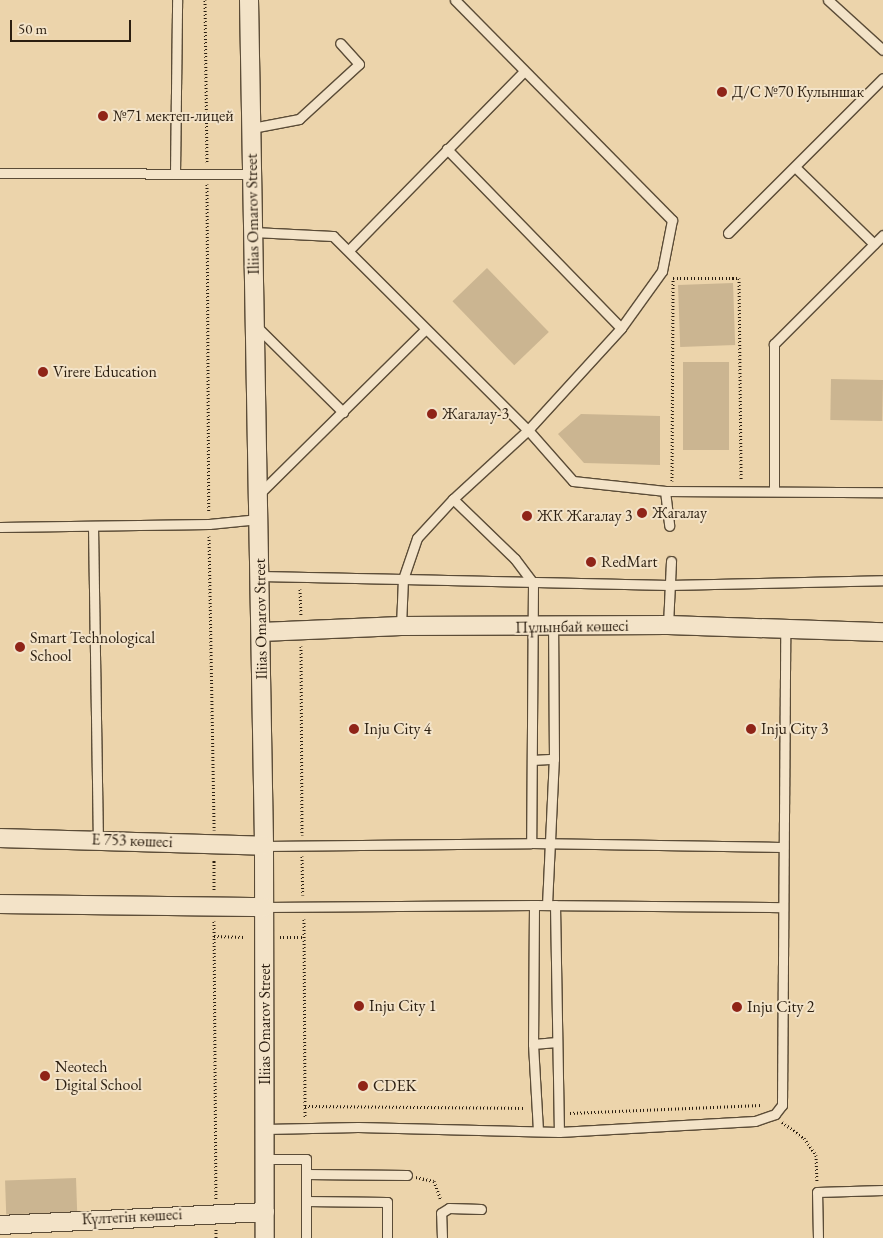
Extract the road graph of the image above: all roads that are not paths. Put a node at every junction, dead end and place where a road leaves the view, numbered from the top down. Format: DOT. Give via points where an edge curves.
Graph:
graph roads {
  1 [pos="177,0"];
  2 [pos="249,0"];
  3 [pos="455,0"];
  4 [pos="828,0"];
  5 [pos="340,43"];
  6 [pos="883,50"];
  7 [pos="524,71"];
  8 [pos="883,78"];
  9 [pos="252,128"];
  10 [pos="447,149"];
  11 [pos="794,167"];
  12 [pos="0,173"];
  13 [pos="175,174"];
  14 [pos="252,174"];
  15 [pos="254,232"];
  16 [pos="728,233"];
  17 [pos="883,235"];
  18 [pos="874,244"];
  19 [pos="349,250"];
  20 [pos="255,325"];
  21 [pos="621,328"];
  22 [pos="425,330"];
  23 [pos="343,412"];
  24 [pos="528,430"];
  25 [pos="668,490"];
  26 [pos="774,490"];
  27 [pos="883,492"];
  28 [pos="258,494"];
  29 [pos="453,499"];
  30 [pos="259,519"];
  31 [pos="93,526"];
  32 [pos="669,526"];
  33 [pos="0,527"];
  34 [pos="671,561"];
  35 [pos="260,576"];
  36 [pos="402,580"];
  37 [pos="883,580"];
  38 [pos="533,584"];
  39 [pos="669,585"];
  40 [pos="668,625"];
  41 [pos="401,626"];
  42 [pos="534,628"];
  43 [pos="553,628"];
  44 [pos="785,630"];
  45 [pos="261,632"];
  46 [pos="883,632"];
  47 [pos="554,759"];
  48 [pos="532,760"];
  49 [pos="0,838"];
  50 [pos="98,840"];
  51 [pos="531,842"];
  52 [pos="550,843"];
  53 [pos="264,846"];
  54 [pos="781,847"];
  55 [pos="0,904"];
  56 [pos="534,904"];
  57 [pos="551,905"];
  58 [pos="264,907"];
  59 [pos="783,907"];
  60 [pos="557,1042"];
  61 [pos="533,1044"];
  62 [pos="265,1129"];
  63 [pos="538,1130"];
  64 [pos="559,1132"];
  65 [pos="265,1160"];
  66 [pos="306,1174"];
  67 [pos="407,1175"];
  68 [pos="883,1190"];
  69 [pos="306,1201"];
  70 [pos="480,1209"];
  71 [pos="265,1212"];
  72 [pos="0,1225"];
  73 [pos="265,1238"];
  74 [pos="306,1238"];
  75 [pos="387,1238"];
  76 [pos="442,1238"];
  77 [pos="818,1238"];
  1 -- 13 [label="lane"];
  2 -- 9 [label="street, Iliias Omarov Street"];
  3 -- 7 [label="lane"];
  4 -- 6 [label="lane"];
  5 -- 9 [label="lane" via="359,64 299,119"];
  7 -- 10 [label="lane"];
  7 -- 21 [label="lane" via="672,220 662,271"];
  8 -- 11 [label="lane"];
  9 -- 14 [label="street, Iliias Omarov Street"];
  10 -- 19 [label="lane"];
  10 -- 21 [label="lane"];
  11 -- 16 [label="lane"];
  11 -- 18 [label="lane"];
  12 -- 13 [label="lane"];
  13 -- 14 [label="lane"];
  14 -- 15 [label="street, Iliias Omarov Street"];
  15 -- 19 [label="lane" via="333,236"];
  15 -- 20 [label="street, Iliias Omarov Street"];
  17 -- 18 [label="lane"];
  18 -- 26 [label="lane" via="774,344"];
  19 -- 22 [label="lane"];
  20 -- 23 [label="lane"];
  20 -- 28 [label="street, Iliias Omarov Street"];
  21 -- 24 [label="lane"];
  22 -- 23 [label="lane"];
  22 -- 24 [label="lane"];
  23 -- 28 [label="lane"];
  24 -- 25 [label="lane" via="573,481"];
  24 -- 29 [label="lane"];
  25 -- 26 [label="lane"];
  25 -- 32 [label="lane"];
  26 -- 27 [label="lane"];
  28 -- 30 [label="street, Iliias Omarov Street"];
  29 -- 36 [label="lane" via="417,538"];
  29 -- 38 [label="lane" via="515,559"];
  30 -- 31 [label="lane" via="209,524"];
  30 -- 35 [label="street, Iliias Omarov Street"];
  31 -- 33 [label="lane"];
  31 -- 50 [label="lane"];
  34 -- 39 [label="lane"];
  35 -- 36 [label="lane"];
  35 -- 45 [label="street, Iliias Omarov Street"];
  36 -- 38 [label="lane"];
  36 -- 41 [label="lane"];
  37 -- 39 [label="lane"];
  38 -- 39 [label="lane"];
  38 -- 42 [label="lane"];
  39 -- 40 [label="lane"];
  40 -- 43 [label="street, Пұлынбай көшесі"];
  40 -- 44 [label="street, Пұлынбай көшесі"];
  41 -- 42 [label="street, Пұлынбай көшесі"];
  41 -- 45 [label="street, Пұлынбай көшесі"];
  42 -- 43 [label="street, Пұлынбай көшесі"];
  42 -- 48 [label="lane"];
  43 -- 47 [label="lane"];
  44 -- 46 [label="street, Пұлынбай көшесі"];
  44 -- 54 [label="lane"];
  45 -- 53 [label="street, Iliias Omarov Street"];
  47 -- 48 [label="lane"];
  47 -- 52 [label="lane"];
  48 -- 51 [label="lane"];
  49 -- 50 [label="street, Е 753 көшесі"];
  50 -- 53 [label="street, Е 753 көшесі"];
  51 -- 52 [label="lane"];
  51 -- 53 [label="lane"];
  52 -- 54 [label="lane"];
  52 -- 57 [label="lane"];
  53 -- 58 [label="street, Iliias Omarov Street"];
  54 -- 59 [label="lane"];
  55 -- 58 [label="street"];
  56 -- 57 [label="lane"];
  56 -- 58 [label="lane"];
  56 -- 61 [label="lane"];
  57 -- 59 [label="lane"];
  57 -- 60 [label="lane"];
  58 -- 62 [label="street, Iliias Omarov Street"];
  59 -- 64 [label="lane" via="782,1105 775,1114 755,1121"];
  60 -- 61 [label="lane"];
  60 -- 64 [label="lane"];
  61 -- 63 [label="lane"];
  62 -- 63 [label="lane"];
  62 -- 65 [label="street, Iliias Omarov Street"];
  63 -- 64 [label="lane"];
  65 -- 66 [label="lane" via="306,1159"];
  65 -- 71 [label="street, Iliias Omarov Street"];
  66 -- 67 [label="lane"];
  66 -- 69 [label="lane"];
  68 -- 77 [label="lane" via="817,1192"];
  69 -- 74 [label="lane"];
  69 -- 75 [label="lane" via="387,1202"];
  70 -- 76 [label="lane" via="449,1208 441,1213"];
  71 -- 72 [label="street, Күлтегін көшесі"];
  71 -- 73 [label="street, Iliias Omarov Street"];
}
